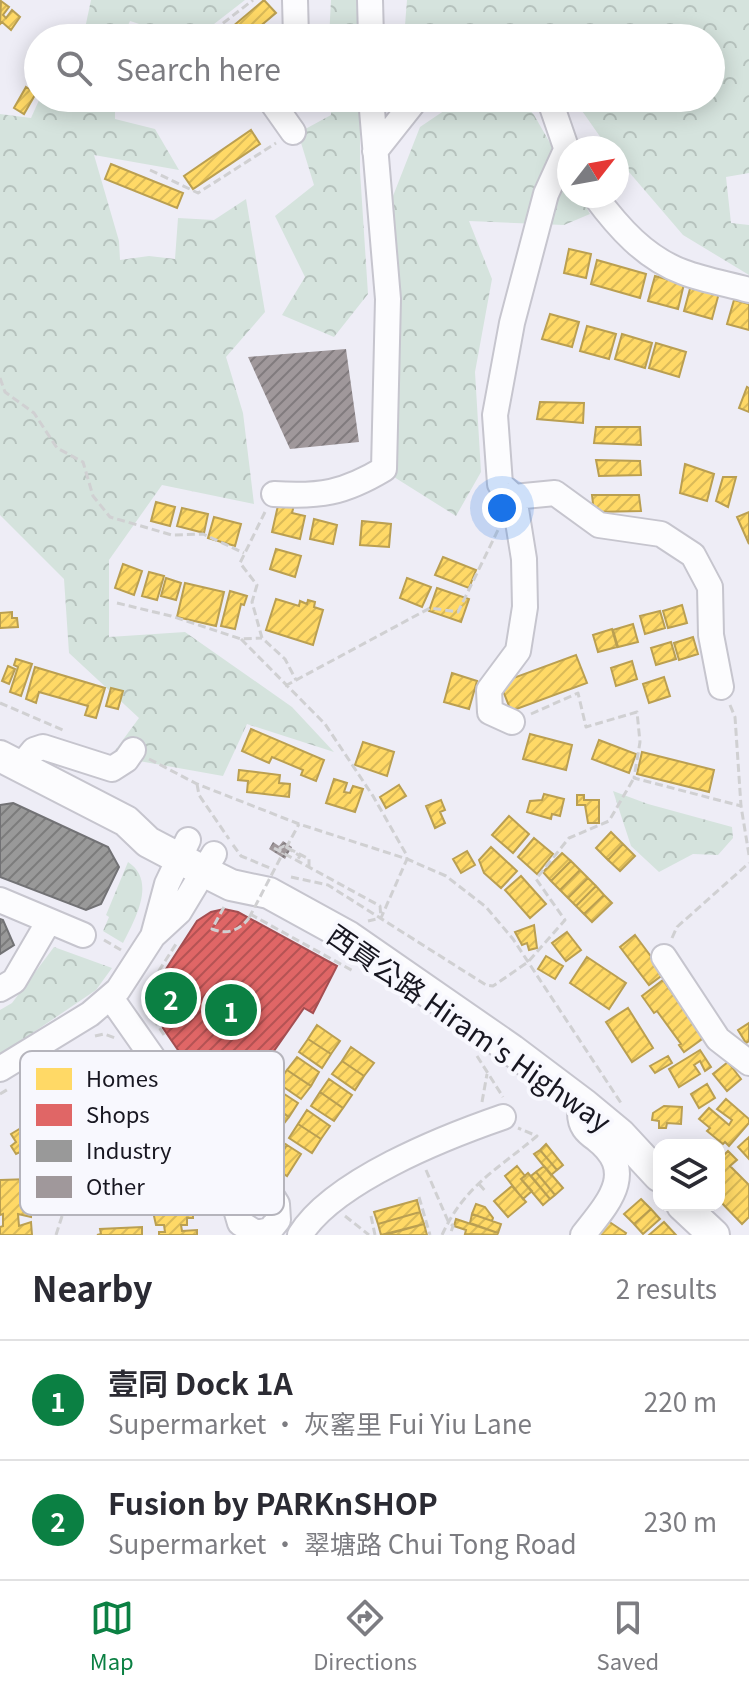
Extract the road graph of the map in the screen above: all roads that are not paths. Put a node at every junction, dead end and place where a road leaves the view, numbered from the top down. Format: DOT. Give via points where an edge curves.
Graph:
graph roads {
  1 [pos="295,0"];
  2 [pos="370,0"];
  3 [pos="296,24"];
  4 [pos="371,24"];
  5 [pos="279,112"];
  6 [pos="372,112"];
  7 [pos="406,112"];
  8 [pos="554,112"];
  9 [pos="293,132"];
  10 [pos="561,136"];
  11 [pos="375,151"];
  12 [pos="557,173"];
  13 [pos="604,208"];
  14 [pos="749,290"];
  15 [pos="274,494"];
  16 [pos="514,497"];
  17 [pos="721,687"];
  18 [pos="512,722"];
  19 [pos="133,750"];
  20 [pos="10,762"];
  21 [pos="196,856"];
  22 [pos="0,900"];
  23 [pos="49,921"];
  24 [pos="89,936"];
  25 [pos="664,957"];
  26 [pos="0,989"];
  27 [pos="111,998"];
  28 [pos="41,1051"];
  29 [pos="148,1051"];
  30 [pos="749,1063"];
  31 [pos="585,1105"];
  32 [pos="507,1121"];
  33 [pos="653,1170"];
  34 [pos="688,1211"];
  35 [pos="238,1215"];
  36 [pos="278,1215"];
  37 [pos="284,1215"];
  38 [pos="306,1228"];
  39 [pos="256,1234"];
  40 [pos="583,1235"];
  41 [pos="714,1235"];
  1 -- 3 [label="street"];
  2 -- 4 [label="street"];
  5 -- 9 [label="street"];
  6 -- 11 [label="street"];
  7 -- 11 [label="street"];
  8 -- 10 [label="street"];
  11 -- 15 [label="street" via="388,299 384,469 349,489 325,495"];
  12 -- 16 [label="street" via="546,194 512,323 495,415 500,484"];
  13 -- 14 [label="street" via="648,253 682,272"];
  16 -- 17 [label="street" via="555,493 599,525 661,534 693,555 710,587 711,635"];
  16 -- 18 [label="street" via="525,607 518,651 489,690 490,712"];
  19 -- 20 [label="street" via="112,769 43,747"];
  20 -- 21 [label="main road, 西貢公路 Hiram's Highway" via="126,821 148,842"];
  21 -- 27 [label="street" via="165,940"];
  21 -- 31 [label="main road, 西貢公路 Hiram's Highway" via="231,885 269,893 349,937"];
  22 -- 23 [label="street"];
  23 -- 24 [label="street"];
  23 -- 26 [label="street" via="14,981"];
  25 -- 30 [label="street" via="718,1039"];
  27 -- 28 [label="street"];
  27 -- 29 [label="street"];
  31 -- 33 [label="main road, 西貢公路 Hiram's Highway"];
  31 -- 40 [label="street" via="582,1125 609,1152 618,1175 613,1192"];
  32 -- 38 [label="street" via="478,1126 381,1170 331,1203"];
  34 -- 41 [label="main road"];
  35 -- 39 [label="street"];
  36 -- 39 [label="street" via="275,1226"];
  37 -- 38 [label="street"];
}
